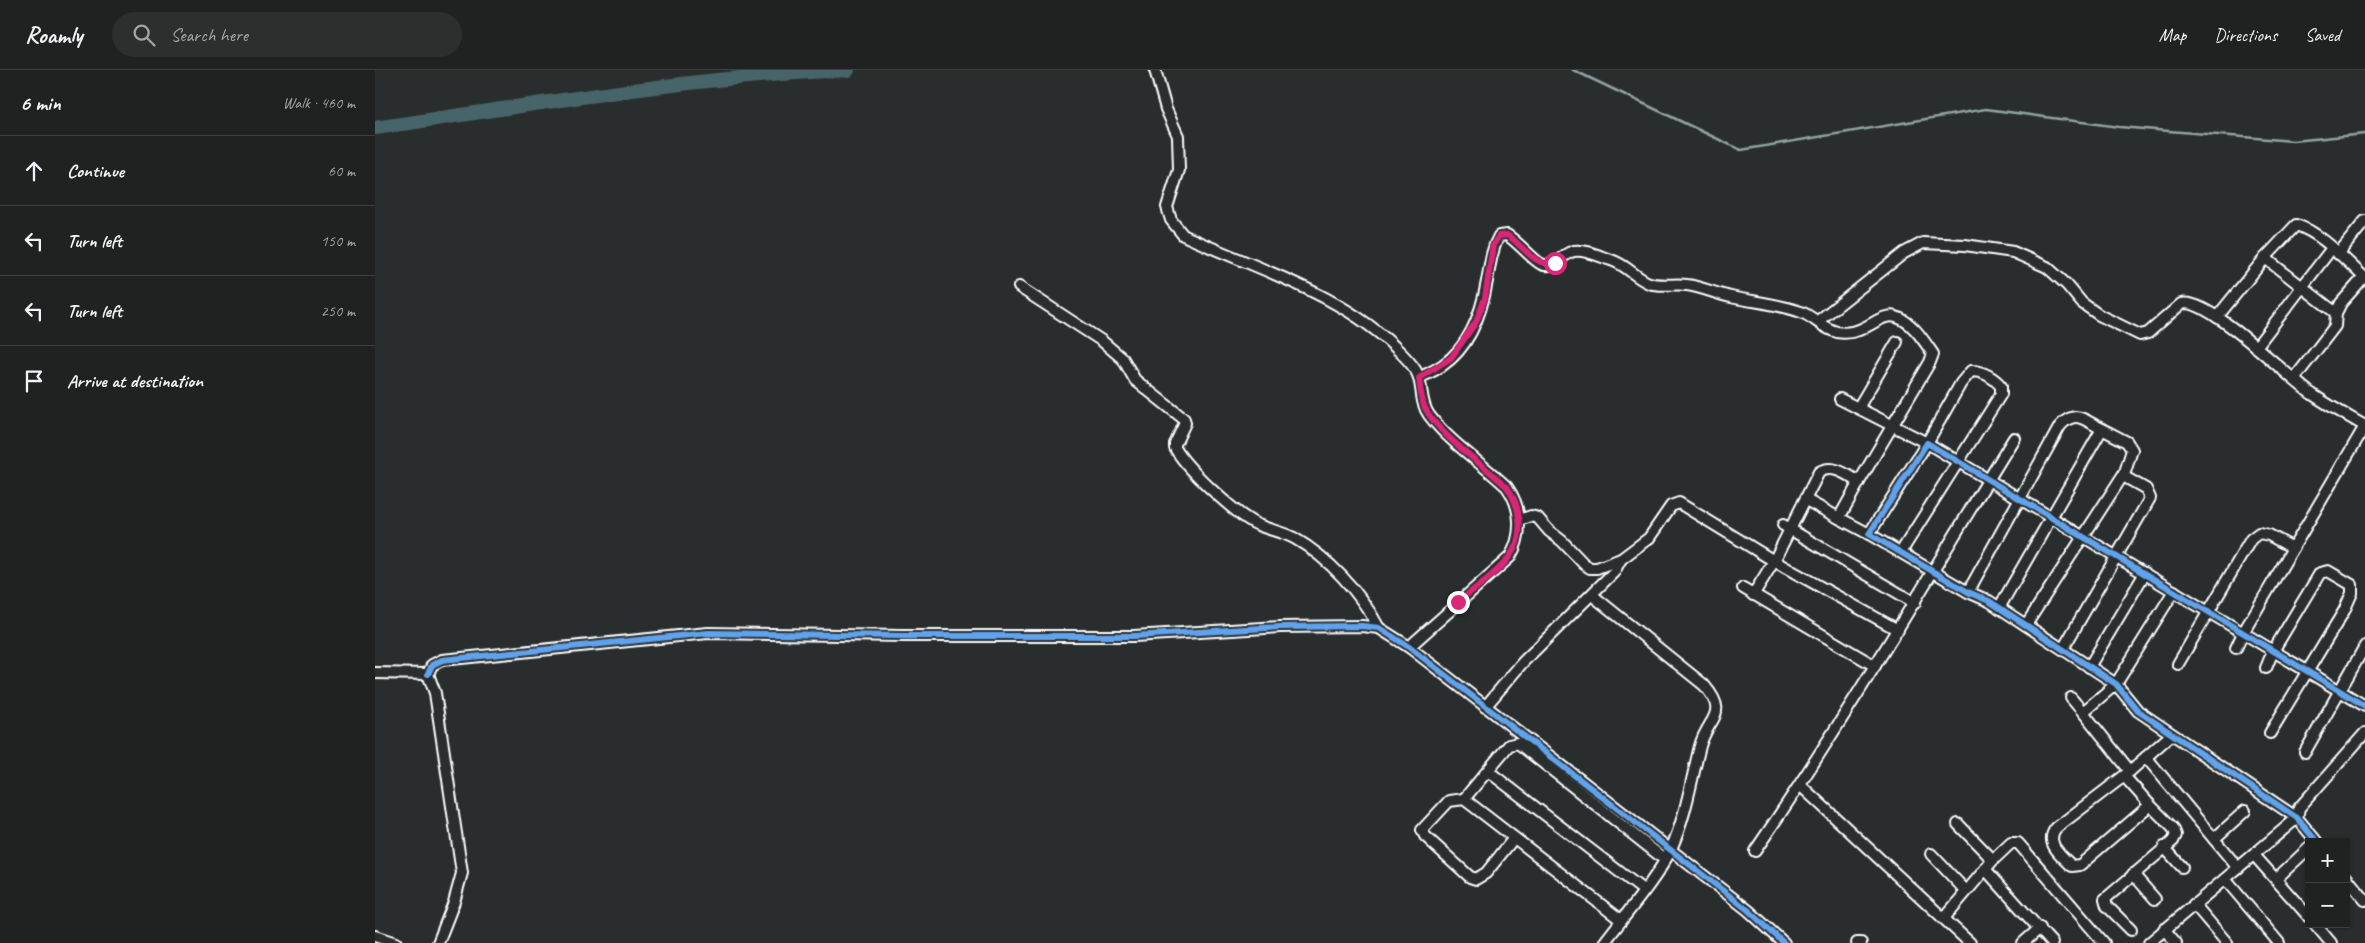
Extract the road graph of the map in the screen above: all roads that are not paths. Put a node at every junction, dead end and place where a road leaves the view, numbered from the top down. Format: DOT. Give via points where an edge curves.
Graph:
graph roads {
  1 [pos="1155,70"];
  2 [pos="2365,221"];
  3 [pos="2335,251"];
  4 [pos="2265,258"];
  5 [pos="2365,277"];
  6 [pos="1019,287"];
  7 [pos="2303,288"];
  8 [pos="2336,313"];
  9 [pos="2217,317"];
  10 [pos="1818,320"];
  11 [pos="1897,342"];
  12 [pos="2256,347"];
  13 [pos="1419,378"];
  14 [pos="2294,379"];
  15 [pos="1840,399"];
  16 [pos="1858,408"];
  17 [pos="1893,425"];
  18 [pos="2365,426"];
  19 [pos="2102,429"];
  20 [pos="2014,438"];
  21 [pos="1927,442"];
  22 [pos="1958,461"];
  23 [pos="2123,476"];
  24 [pos="1989,480"];
  25 [pos="1859,482"];
  26 [pos="2020,498"];
  27 [pos="1806,500"];
  28 [pos="1839,518"];
  29 [pos="2052,518"];
  30 [pos="1520,520"];
  31 [pos="1787,528"];
  32 [pos="1869,534"];
  33 [pos="2083,537"];
  34 [pos="2293,548"];
  35 [pos="1901,552"];
  36 [pos="2116,556"];
  37 [pos="1621,559"];
  38 [pos="1775,561"];
  39 [pos="1932,572"];
  40 [pos="2145,573"];
  41 [pos="1743,588"];
  42 [pos="2174,591"];
  43 [pos="1968,592"];
  44 [pos="1593,595"];
  45 [pos="1753,595"];
  46 [pos="1915,603"];
  47 [pos="1999,608"];
  48 [pos="2209,612"];
  49 [pos="2027,625"];
  50 [pos="1379,628"];
  51 [pos="1898,630"];
  52 [pos="2243,633"];
  53 [pos="2365,646"];
  54 [pos="1409,647"];
  55 [pos="2236,648"];
  56 [pos="2063,649"];
  57 [pos="2273,651"];
  58 [pos="2178,664"];
  59 [pos="1875,666"];
  60 [pos="2089,667"];
  61 [pos="2266,668"];
  62 [pos="2309,672"];
  63 [pos="375,673"];
  64 [pos="428,674"];
  65 [pos="2115,684"];
  66 [pos="2339,691"];
  67 [pos="2071,698"];
  68 [pos="2365,706"];
  69 [pos="1485,707"];
  70 [pos="2083,712"];
  71 [pos="2270,733"];
  72 [pos="2365,733"];
  73 [pos="2171,735"];
  74 [pos="2305,752"];
  75 [pos="2146,757"];
  76 [pos="1488,771"];
  77 [pos="2127,774"];
  78 [pos="1800,785"];
  79 [pos="1464,799"];
  80 [pos="2150,805"];
  81 [pos="2245,812"];
  82 [pos="2297,818"];
  83 [pos="1957,824"];
  84 [pos="1514,838"];
  85 [pos="2311,838"];
  86 [pos="2214,839"];
  87 [pos="2164,847"];
  88 [pos="1670,850"];
  89 [pos="1755,850"];
  90 [pos="2305,851"];
  91 [pos="1931,854"];
  92 [pos="2254,856"];
  93 [pos="1664,859"];
  94 [pos="1993,860"];
  95 [pos="2182,867"];
  96 [pos="2238,868"];
  97 [pos="1985,869"];
  98 [pos="2133,874"];
  99 [pos="2225,879"];
  100 [pos="2275,879"];
  101 [pos="2350,882"];
  102 [pos="1643,890"];
  103 [pos="1966,891"];
  104 [pos="2155,899"];
  105 [pos="2365,900"];
  106 [pos="2194,904"];
  107 [pos="2305,913"];
  108 [pos="1945,917"];
  109 [pos="1621,920"];
  110 [pos="2040,928"];
  111 [pos="2318,928"];
  112 [pos="2164,929"];
  113 [pos="2131,930"];
  114 [pos="375,936"];
  115 [pos="396,943"];
  116 [pos="438,943"];
  117 [pos="1604,943"];
  118 [pos="1783,943"];
  119 [pos="1970,943"];
  120 [pos="2023,943"];
  121 [pos="2053,943"];
  122 [pos="2104,943"];
  123 [pos="2149,943"];
  124 [pos="2176,943"];
  125 [pos="2227,943"];
  126 [pos="2279,943"];
  127 [pos="2331,943"];
  1 -- 13 [label="street" via="1178,136 1179,170 1167,206 1171,220 1183,235 1306,288 1350,312 1401,353"];
  2 -- 3 [label="street"];
  3 -- 4 [label="street" via="2296,225"];
  3 -- 5 [label="street"];
  3 -- 7 [label="street"];
  4 -- 7 [label="street"];
  4 -- 9 [label="street"];
  5 -- 8 [label="street"];
  6 -- 50 [label="street" via="1102,341 1123,359 1135,380 1184,419 1175,448 1218,496 1258,525 1296,539 1324,560 1366,604"];
  7 -- 8 [label="street"];
  7 -- 12 [label="street"];
  8 -- 14 [label="street" via="2335,326"];
  9 -- 10 [label="street" via="2204,308 2185,302 2148,333 2140,335 2082,303 2047,267 2013,252 1923,243 1904,253"];
  9 -- 12 [label="street"];
  10 -- 13 [label="street" via="1795,310 1687,285 1649,283 1624,265 1581,251 1567,254 1548,266 1539,263 1507,235 1499,236 1493,245 1485,298 1476,322 1451,358"];
  10 -- 17 [label="street" via="1837,332 1855,332 1881,318 1895,316 1920,335 1933,354 1931,362"];
  11 -- 16 [label="street"];
  12 -- 14 [label="street"];
  13 -- 30 [label="street" via="1429,415 1507,487"];
  14 -- 18 [label="street" via="2312,394"];
  15 -- 16 [label="street"];
  16 -- 17 [label="street"];
  17 -- 21 [label="street"];
  17 -- 25 [label="street"];
  18 -- 34 [label="street"];
  19 -- 23 [label="street" via="2127,442 2132,450"];
  19 -- 26 [label="street" via="2075,416 2067,418 2059,426"];
  19 -- 29 [label="street"];
  20 -- 24 [label="street"];
  21 -- 22 [label="street"];
  21 -- 22 [label="street" via="1971,371 1979,371 1996,381 2001,386 2001,394"];
  21 -- 32 [label="street"];
  22 -- 24 [label="street"];
  22 -- 35 [label="street"];
  23 -- 33 [label="street"];
  23 -- 36 [label="street" via="2146,489 2150,498"];
  24 -- 26 [label="street"];
  24 -- 39 [label="street"];
  25 -- 27 [label="street" via="1826,468 1819,472"];
  25 -- 28 [label="street"];
  26 -- 29 [label="street"];
  26 -- 43 [label="street"];
  27 -- 28 [label="street"];
  27 -- 31 [label="street"];
  28 -- 32 [label="street"];
  29 -- 33 [label="street"];
  29 -- 47 [label="street"];
  30 -- 37 [label="street" via="1531,516 1538,518 1590,568"];
  30 -- 54 [label="street" via="1510,557"];
  31 -- 38 [label="street"];
  31 -- 46 [label="street"];
  32 -- 35 [label="street"];
  33 -- 36 [label="street"];
  33 -- 49 [label="street"];
  34 -- 48 [label="street" via="2269,535 2259,533 2251,539"];
  34 -- 52 [label="street"];
  35 -- 39 [label="street"];
  36 -- 40 [label="street"];
  36 -- 56 [label="street"];
  37 -- 38 [label="street" via="1649,538 1671,506 1679,503"];
  37 -- 44 [label="street"];
  38 -- 45 [label="street"];
  38 -- 51 [label="street"];
  39 -- 43 [label="street"];
  39 -- 46 [label="street"];
  40 -- 42 [label="street"];
  40 -- 60 [label="street"];
  41 -- 45 [label="street"];
  42 -- 48 [label="street"];
  42 -- 65 [label="street"];
  43 -- 47 [label="street"];
  44 -- 69 [label="street" via="1562,621"];
  44 -- 88 [label="street" via="1704,685 1717,701"];
  45 -- 59 [label="street"];
  46 -- 51 [label="street"];
  47 -- 49 [label="street"];
  48 -- 52 [label="street"];
  48 -- 58 [label="street"];
  49 -- 56 [label="street"];
  50 -- 54 [label="street"];
  50 -- 64 [label="street" via="1280,627 1134,636 708,633 442,660 432,665"];
  51 -- 59 [label="street"];
  52 -- 55 [label="street"];
  52 -- 57 [label="street"];
  53 -- 66 [label="street"];
  54 -- 69 [label="street"];
  56 -- 60 [label="street"];
  57 -- 61 [label="street"];
  57 -- 62 [label="street"];
  57 -- 62 [label="street" via="2320,573 2328,571 2339,576 2352,585 2353,593"];
  59 -- 78 [label="street"];
  60 -- 65 [label="street"];
  62 -- 66 [label="street"];
  62 -- 71 [label="street"];
  63 -- 64 [label="street"];
  64 -- 116 [label="street" via="435,693 462,873"];
  65 -- 70 [label="street"];
  65 -- 73 [label="street" via="2138,711"];
  66 -- 68 [label="street"];
  66 -- 74 [label="street"];
  67 -- 70 [label="street"];
  69 -- 88 [label="street"];
  70 -- 77 [label="street"];
  72 -- 82 [label="street" via="2299,808"];
  73 -- 75 [label="street"];
  73 -- 82 [label="street"];
  75 -- 77 [label="street"];
  75 -- 86 [label="street"];
  76 -- 79 [label="street"];
  76 -- 93 [label="street" via="1509,745 1518,743"];
  76 -- 102 [label="street"];
  77 -- 80 [label="street"];
  77 -- 80 [label="street" via="2056,828 2051,840 2059,854 2072,866 2080,865"];
  78 -- 89 [label="street"];
  78 -- 108 [label="street"];
  79 -- 84 [label="street"];
  79 -- 84 [label="street" via="1443,805 1421,830 1470,877 1480,878"];
  80 -- 87 [label="street" via="2173,828 2173,841"];
  81 -- 86 [label="street"];
  82 -- 85 [label="street"];
  82 -- 92 [label="street"];
  83 -- 94 [label="street"];
  84 -- 109 [label="street"];
  86 -- 96 [label="street"];
  87 -- 95 [label="street"];
  87 -- 98 [label="street"];
  88 -- 93 [label="street"];
  88 -- 118 [label="street" via="1748,910"];
  90 -- 100 [label="street"];
  91 -- 103 [label="street"];
  92 -- 96 [label="street"];
  92 -- 100 [label="street"];
  93 -- 102 [label="street"];
  94 -- 97 [label="street"];
  94 -- 122 [label="street" via="2011,843 2018,843"];
  96 -- 99 [label="street"];
  97 -- 103 [label="street"];
  97 -- 110 [label="street"];
  98 -- 104 [label="street"];
  98 -- 113 [label="street" via="2105,900"];
  99 -- 106 [label="street"];
  99 -- 126 [label="street"];
  100 -- 107 [label="street"];
  101 -- 105 [label="street"];
  102 -- 109 [label="street"];
  103 -- 108 [label="street"];
  106 -- 112 [label="street"];
  106 -- 125 [label="street"];
  108 -- 119 [label="street"];
  109 -- 117 [label="street"];
  110 -- 120 [label="street"];
  110 -- 121 [label="street"];
  111 -- 127 [label="street"];
  112 -- 123 [label="street"];
  112 -- 124 [label="street"];
  114 -- 115 [label="street"];
}
